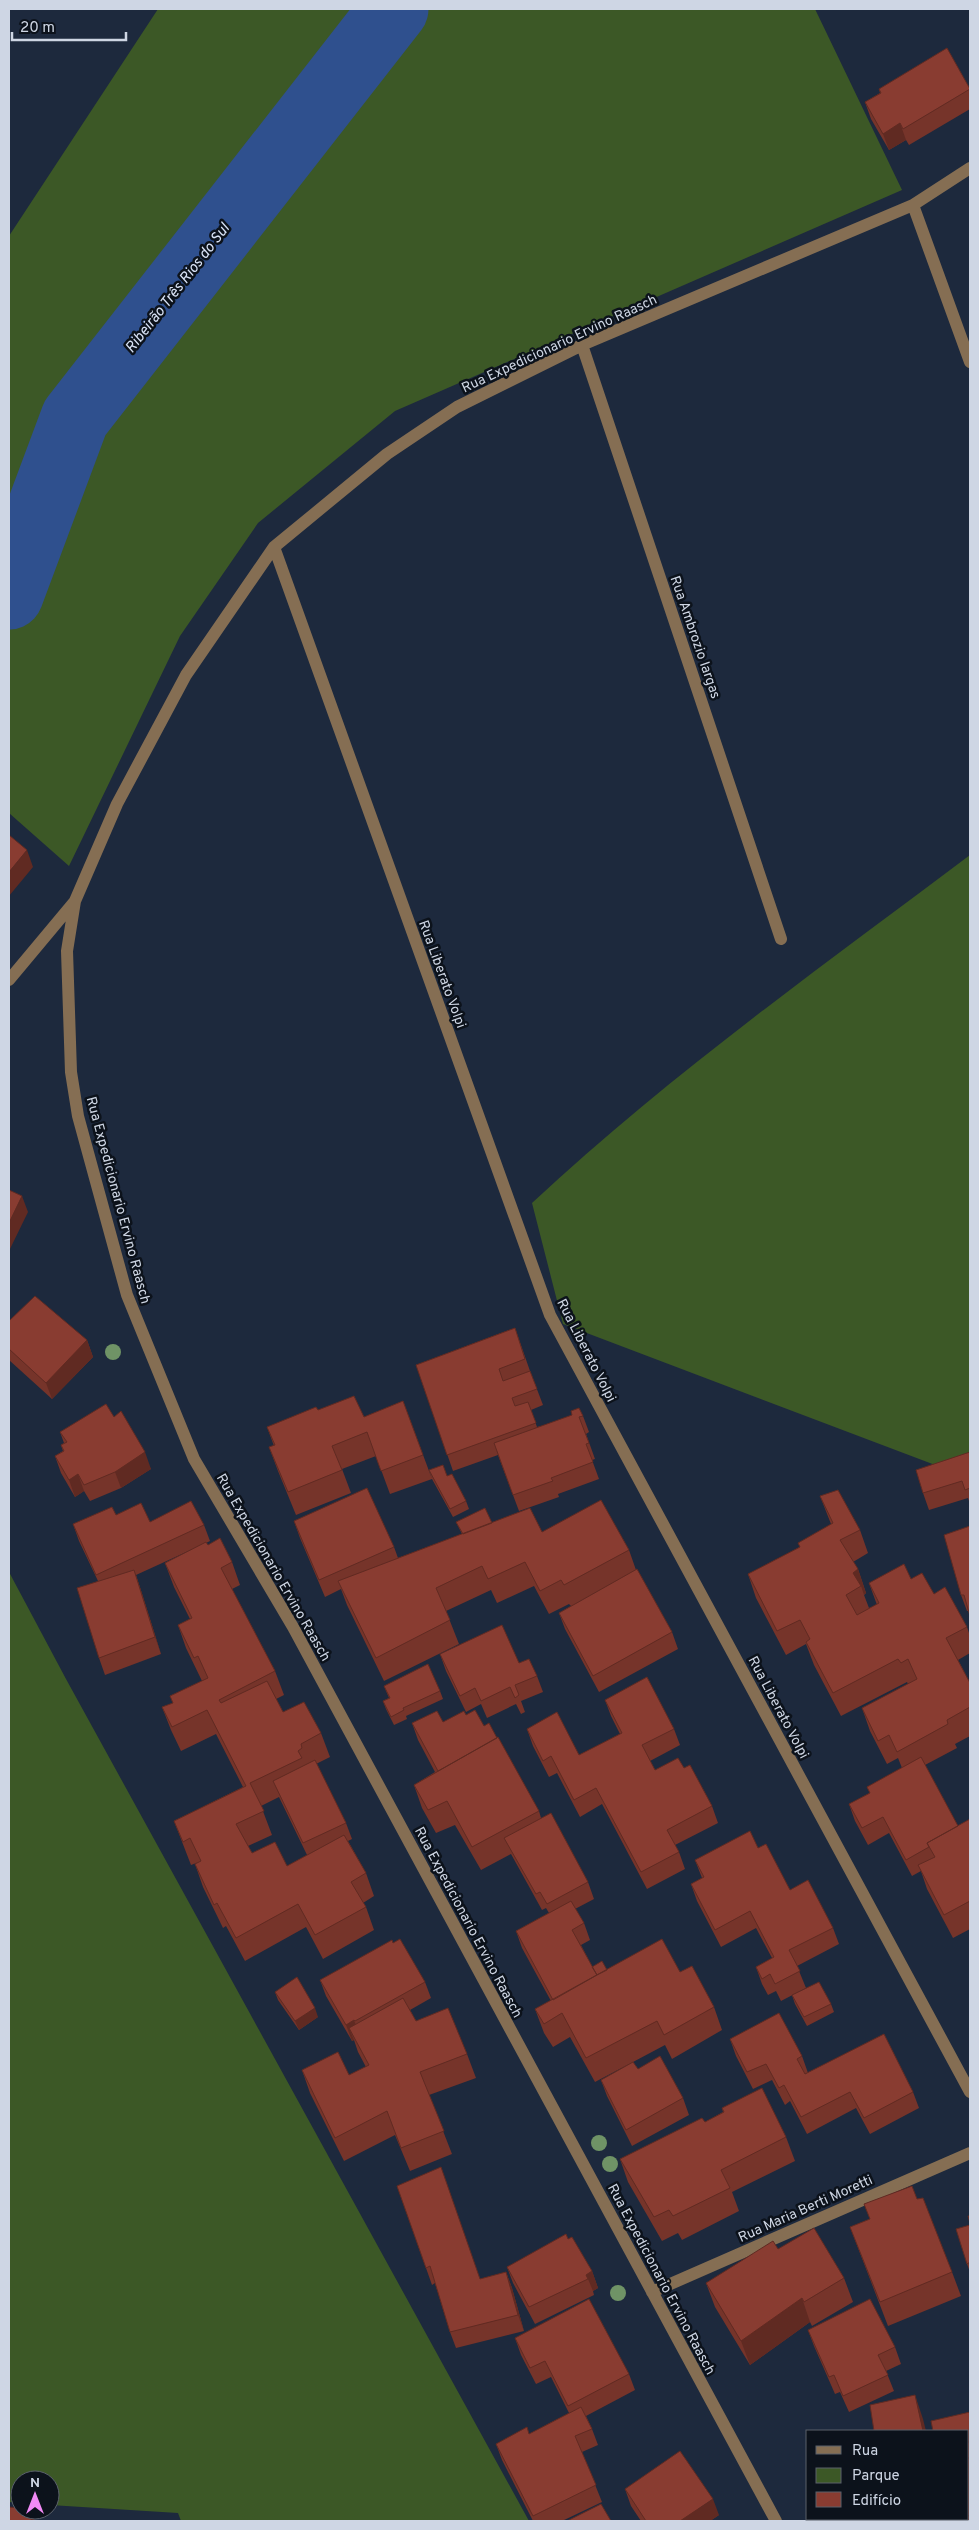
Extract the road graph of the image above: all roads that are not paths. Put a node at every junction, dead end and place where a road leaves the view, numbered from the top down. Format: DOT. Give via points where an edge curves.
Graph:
graph roads {
  1 [pos="970,168"];
  2 [pos="913,205"];
  3 [pos="582,345"];
  4 [pos="970,362"];
  5 [pos="274,547"];
  6 [pos="75,900"];
  7 [pos="781,939"];
  8 [pos="9,980"];
  9 [pos="970,2092"];
  10 [pos="970,2153"];
  11 [pos="652,2292"];
  12 [pos="776,2521"];
  1 -- 2 [label="street, Rua Expedicionario Ervino Raasch"];
  2 -- 3 [label="street, Rua Expedicionario Ervino Raasch"];
  2 -- 4 [label="street"];
  3 -- 5 [label="street, Rua Expedicionario Ervino Raasch" via="457,407 387,454"];
  3 -- 7 [label="street, Rua Ambrozio Iargas"];
  5 -- 6 [label="street, Rua Expedicionario Ervino Raasch" via="186,674 117,804"];
  5 -- 9 [label="street, Rua Liberato Volpi" via="550,1315"];
  6 -- 8 [label="street"];
  6 -- 11 [label="street, Rua Expedicionario Ervino Raasch" via="67,951 71,1072 78,1116 127,1294 194,1459 293,1627"];
  10 -- 11 [label="street, Rua Maria Berti Moretti"];
  11 -- 12 [label="street, Rua Expedicionario Ervino Raasch"];
}
